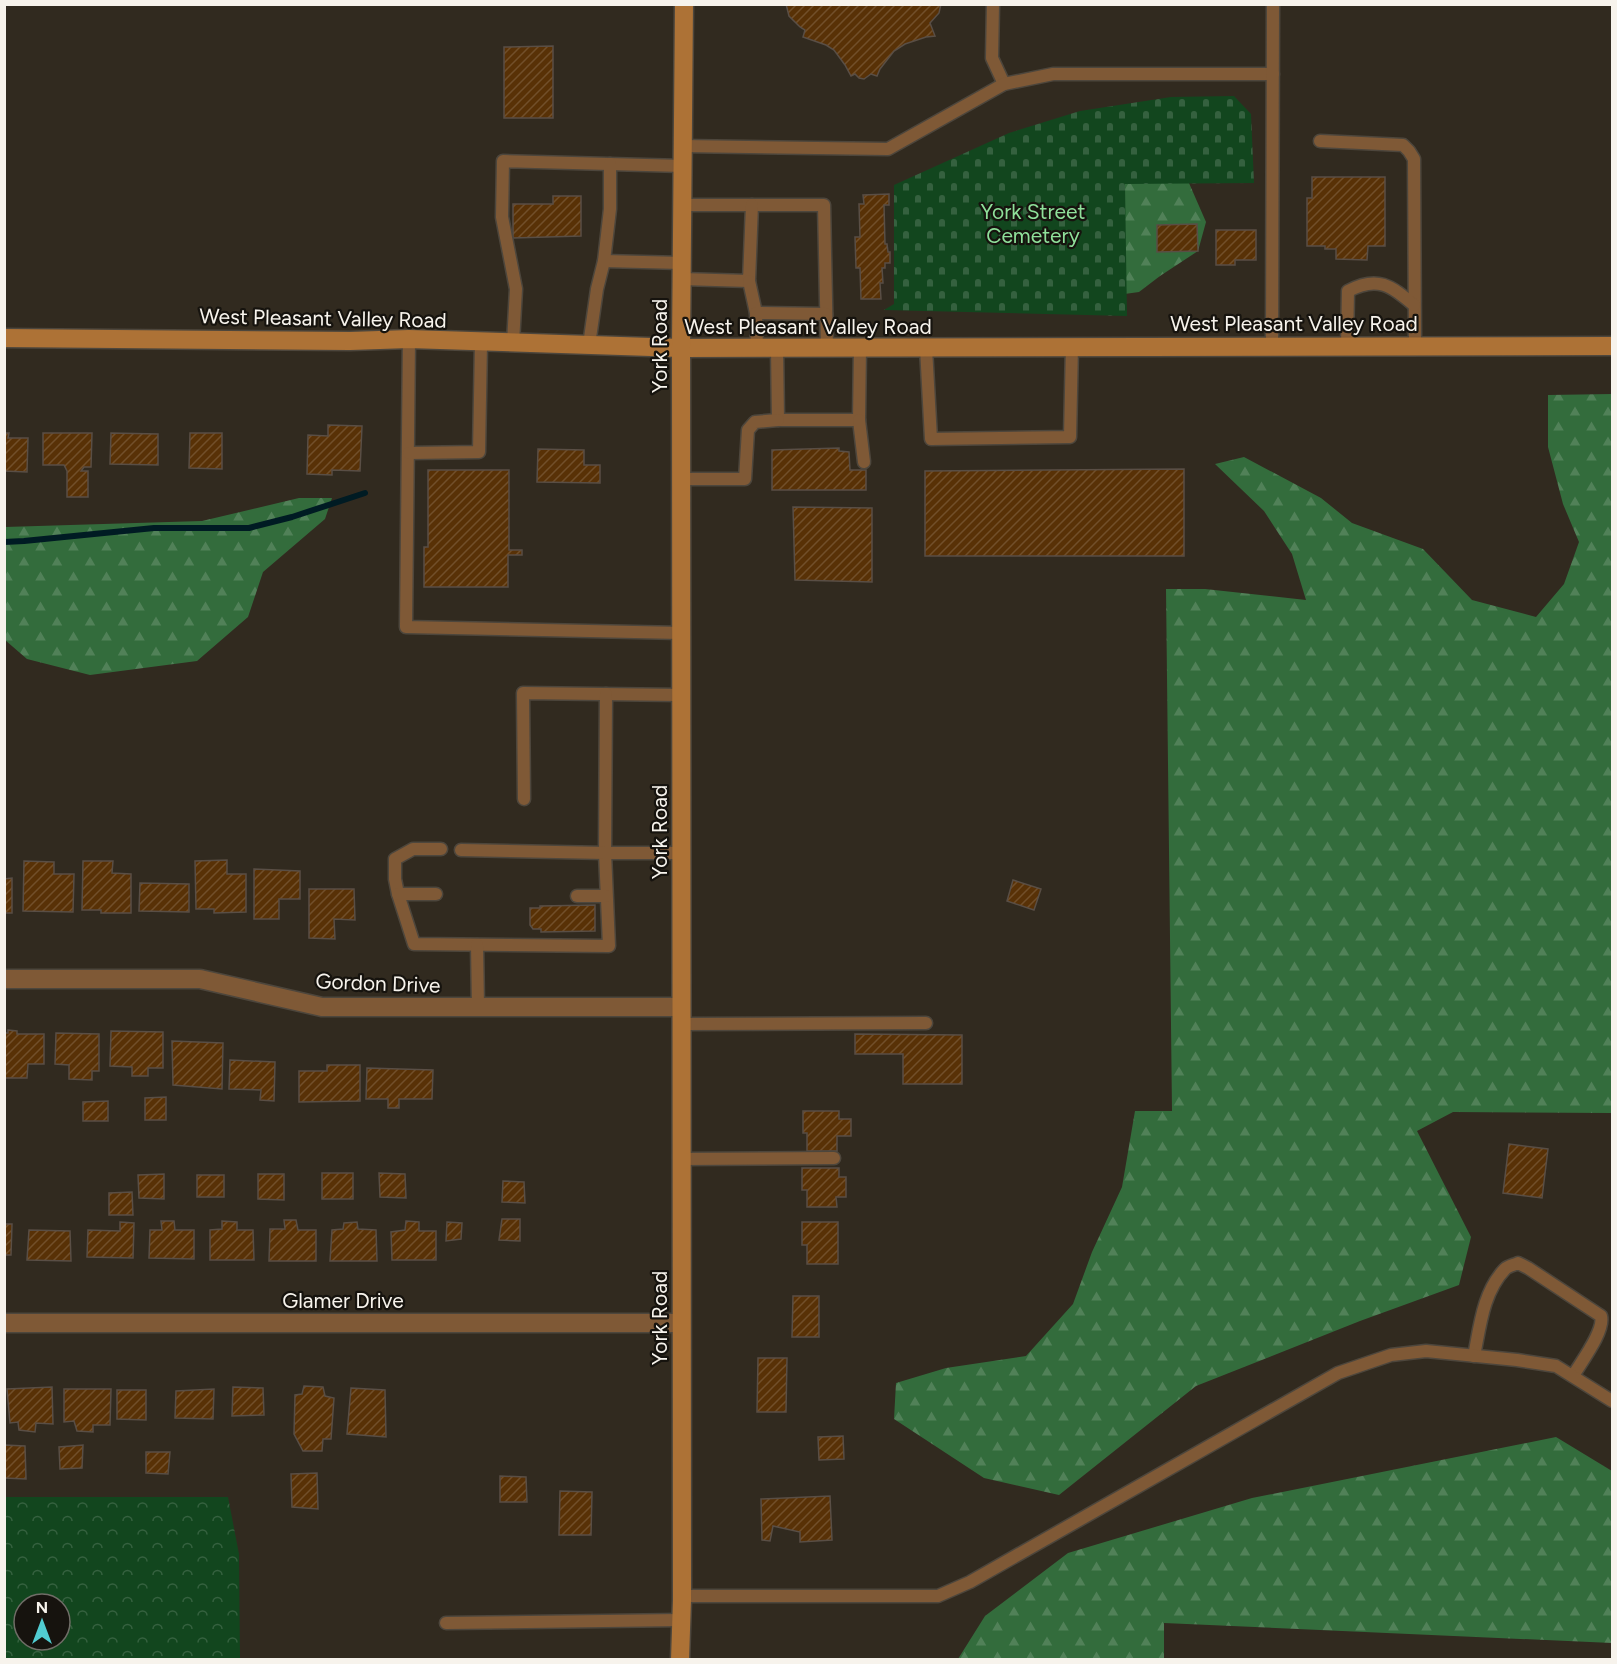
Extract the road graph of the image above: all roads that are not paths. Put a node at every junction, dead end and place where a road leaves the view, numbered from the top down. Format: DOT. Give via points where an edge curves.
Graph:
graph roads {
  1 [pos="684,4"];
  2 [pos="993,4"];
  3 [pos="1272,4"];
  4 [pos="1272,74"];
  5 [pos="1004,84"];
  6 [pos="1320,141"];
  7 [pos="683,146"];
  8 [pos="610,164"];
  9 [pos="683,166"];
  10 [pos="682,205"];
  11 [pos="752,205"];
  12 [pos="604,261"];
  13 [pos="682,271"];
  14 [pos="749,281"];
  15 [pos="1414,305"];
  16 [pos="756,313"];
  17 [pos="826,314"];
  18 [pos="4,338"];
  19 [pos="409,339"];
  20 [pos="481,343"];
  21 [pos="513,343"];
  22 [pos="589,345"];
  23 [pos="1072,346"];
  24 [pos="1272,346"];
  25 [pos="1347,346"];
  26 [pos="1415,346"];
  27 [pos="1612,346"];
  28 [pos="681,348"];
  29 [pos="757,348"];
  30 [pos="777,348"];
  31 [pos="827,348"];
  32 [pos="860,348"];
  33 [pos="926,348"];
  34 [pos="778,420"];
  35 [pos="859,420"];
  36 [pos="409,453"];
  37 [pos="864,462"];
  38 [pos="681,479"];
  39 [pos="681,633"];
  40 [pos="606,694"];
  41 [pos="681,695"];
  42 [pos="524,799"];
  43 [pos="441,849"];
  44 [pos="461,850"];
  45 [pos="605,853"];
  46 [pos="681,853"];
  47 [pos="398,894"];
  48 [pos="436,894"];
  49 [pos="576,896"];
  50 [pos="606,896"];
  51 [pos="477,945"];
  52 [pos="4,979"];
  53 [pos="478,1008"];
  54 [pos="681,1016"];
  55 [pos="926,1023"];
  56 [pos="834,1158"];
  57 [pos="681,1159"];
  58 [pos="4,1323"];
  59 [pos="681,1323"];
  60 [pos="1474,1356"];
  61 [pos="1573,1376"];
  62 [pos="1612,1401"];
  63 [pos="682,1596"];
  64 [pos="681,1620"];
  65 [pos="446,1623"];
  66 [pos="680,1659"];
  1 -- 7 [label="main road, York Road"];
  2 -- 5 [label="lane" via="992,57"];
  3 -- 4 [label="lane"];
  4 -- 5 [label="lane" via="1053,74"];
  4 -- 24 [label="lane"];
  5 -- 7 [label="lane" via="888,148"];
  6 -- 15 [label="lane" via="1403,146 1414,159"];
  7 -- 9 [label="main road, York Road"];
  8 -- 9 [label="lane"];
  8 -- 12 [label="lane"];
  8 -- 21 [label="lane" via="503,162 502,217 516,289"];
  9 -- 10 [label="main road, York Road"];
  10 -- 11 [label="lane"];
  10 -- 13 [label="main road, York Road"];
  11 -- 14 [label="lane"];
  11 -- 17 [label="lane" via="824,205"];
  12 -- 13 [label="lane"];
  12 -- 22 [label="lane"];
  13 -- 14 [label="lane"];
  13 -- 28 [label="main road, York Road"];
  14 -- 16 [label="lane"];
  15 -- 25 [label="lane" via="1392,287 1378,283 1348,291"];
  15 -- 26 [label="lane"];
  16 -- 17 [label="lane"];
  16 -- 29 [label="lane"];
  17 -- 31 [label="lane"];
  18 -- 19 [label="main road, West Pleasant Valley Road"];
  19 -- 20 [label="main road, West Pleasant Valley Road"];
  19 -- 36 [label="lane"];
  20 -- 21 [label="main road, West Pleasant Valley Road"];
  20 -- 36 [label="lane" via="479,452"];
  21 -- 22 [label="main road, West Pleasant Valley Road"];
  22 -- 28 [label="main road, West Pleasant Valley Road"];
  23 -- 24 [label="main road, West Pleasant Valley Road"];
  23 -- 33 [label="main road, West Pleasant Valley Road"];
  23 -- 33 [label="lane" via="1070,437 931,439"];
  24 -- 25 [label="main road, West Pleasant Valley Road"];
  25 -- 26 [label="main road, West Pleasant Valley Road"];
  26 -- 27 [label="main road, West Pleasant Valley Road"];
  28 -- 29 [label="main road, West Pleasant Valley Road"];
  28 -- 38 [label="main road, York Road"];
  29 -- 30 [label="main road, West Pleasant Valley Road"];
  30 -- 31 [label="main road, West Pleasant Valley Road"];
  30 -- 34 [label="lane"];
  31 -- 32 [label="main road, West Pleasant Valley Road"];
  32 -- 33 [label="main road, West Pleasant Valley Road"];
  32 -- 35 [label="lane"];
  34 -- 35 [label="lane"];
  34 -- 38 [label="lane" via="755,422 748,430 745,479"];
  35 -- 37 [label="lane"];
  36 -- 39 [label="lane" via="406,627"];
  38 -- 39 [label="main road, York Road"];
  39 -- 41 [label="main road, York Road"];
  40 -- 41 [label="lane"];
  40 -- 42 [label="lane" via="523,693"];
  40 -- 45 [label="lane"];
  41 -- 46 [label="main road, York Road"];
  43 -- 47 [label="lane" via="412,849 395,859"];
  44 -- 45 [label="lane"];
  45 -- 46 [label="lane"];
  45 -- 50 [label="lane"];
  46 -- 54 [label="main road, York Road"];
  47 -- 48 [label="lane"];
  47 -- 51 [label="lane" via="414,944"];
  49 -- 50 [label="lane"];
  50 -- 51 [label="lane" via="609,946"];
  51 -- 53 [label="lane"];
  52 -- 53 [label="street, Gordon Drive" via="200,979 322,1008"];
  53 -- 54 [label="street, Gordon Drive"];
  54 -- 55 [label="lane"];
  54 -- 57 [label="main road, York Road"];
  56 -- 57 [label="lane"];
  57 -- 59 [label="main road, York Road"];
  58 -- 59 [label="street, Glamer Drive"];
  59 -- 63 [label="main road, York Road"];
  60 -- 61 [label="lane" via="1556,1366"];
  60 -- 61 [label="lane" via="1490,1292 1506,1268 1518,1263 1601,1316 1599,1331"];
  60 -- 63 [label="lane" via="1426,1352 1391,1355 1338,1373 970,1582 938,1596"];
  61 -- 62 [label="lane"];
  63 -- 64 [label="main road, York Road"];
  64 -- 65 [label="lane"];
  64 -- 66 [label="main road, York Road"];
}
